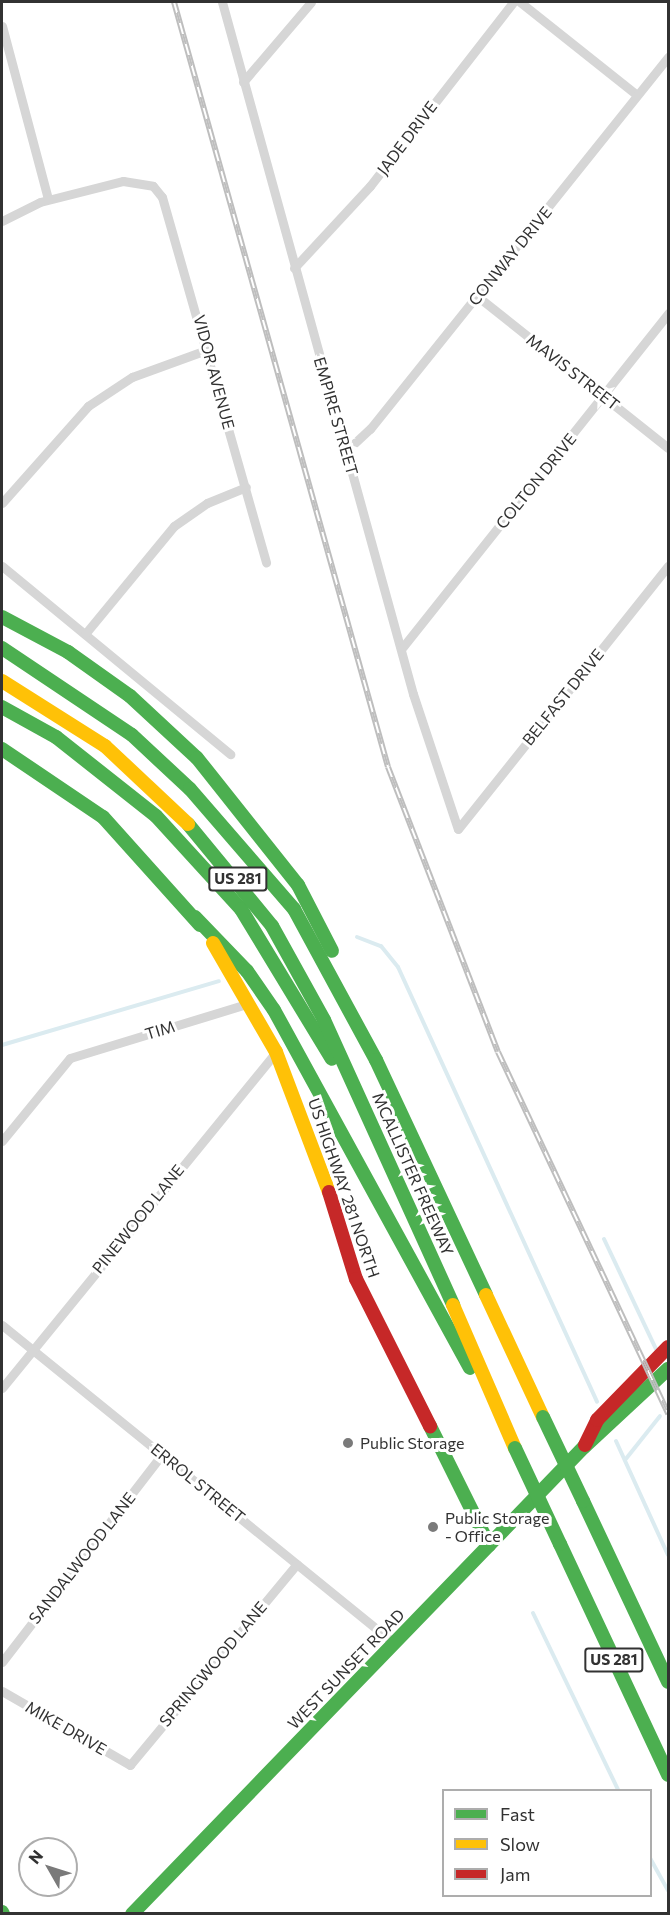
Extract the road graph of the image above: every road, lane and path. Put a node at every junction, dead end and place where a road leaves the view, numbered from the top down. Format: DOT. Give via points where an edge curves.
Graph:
graph roads {
  1 [pos="222,2"];
  2 [pos="311,2"];
  3 [pos="513,2"];
  4 [pos="520,2"];
  5 [pos="2,26"];
  6 [pos="669,57"];
  7 [pos="243,82"];
  8 [pos="637,95"];
  9 [pos="48,199"];
  10 [pos="2,221"];
  11 [pos="294,268"];
  12 [pos="477,296"];
  13 [pos="669,313"];
  14 [pos="206,350"];
  15 [pos="604,396"];
  16 [pos="669,448"];
  17 [pos="346,451"];
  18 [pos="246,487"];
  19 [pos="2,503"];
  20 [pos="266,563"];
  21 [pos="2,566"];
  22 [pos="669,566"];
  23 [pos="2,617"];
  24 [pos="85,634"];
  25 [pos="2,648"];
  26 [pos="402,648"];
  27 [pos="2,681"];
  28 [pos="2,707"];
  29 [pos="2,749"];
  30 [pos="230,754"];
  31 [pos="458,829"];
  32 [pos="195,918"];
  33 [pos="250,1003"];
  34 [pos="353,1012"];
  35 [pos="276,1052"];
  36 [pos="2,1141"];
  37 [pos="386,1151"];
  38 [pos="2,1325"];
  39 [pos="669,1347"];
  40 [pos="33,1349"];
  41 [pos="669,1369"];
  42 [pos="2,1388"];
  43 [pos="584,1447"];
  44 [pos="515,1448"];
  45 [pos="162,1454"];
  46 [pos="489,1545"];
  47 [pos="297,1564"];
  48 [pos="394,1643"];
  49 [pos="2,1662"];
  50 [pos="669,1682"];
  51 [pos="2,1691"];
  52 [pos="130,1765"];
  53 [pos="669,1775"];
  54 [pos="132,1914"];
  1 -- 7 [label="street, EMPIRE STREET"];
  2 -- 7 [label="street"];
  3 -- 11 [label="street, JADE DRIVE" via="370,186"];
  4 -- 8 [label="street"];
  5 -- 9 [label="street"];
  6 -- 8 [label="street, CONWAY DRIVE"];
  7 -- 11 [label="street, EMPIRE STREET"];
  8 -- 12 [label="street, CONWAY DRIVE"];
  9 -- 10 [label="street"];
  9 -- 14 [label="street, VIDOR AVENUE" via="123,182 153,186 170,210"];
  11 -- 17 [label="street, EMPIRE STREET"];
  12 -- 15 [label="street, MAVIS STREET"];
  12 -- 17 [label="street, CONWAY DRIVE" via="370,429"];
  13 -- 15 [label="street, COLTON DRIVE"];
  14 -- 18 [label="street, VIDOR AVENUE"];
  14 -- 19 [label="street" via="156,365 102,395 68,424"];
  15 -- 16 [label="street, MAVIS STREET"];
  15 -- 26 [label="street, COLTON DRIVE"];
  17 -- 26 [label="street, EMPIRE STREET"];
  18 -- 20 [label="street, VIDOR AVENUE"];
  18 -- 24 [label="street" via="207,503 174,526"];
  21 -- 24 [label="street"];
  22 -- 31 [label="street, BELFAST DRIVE"];
  23 -- 34 [label="main road" via="68,652 130,696 196,758 298,885 334,957"];
  24 -- 30 [label="street"];
  25 -- 34 [label="main road, MCALLISTER FREEWAY / US 281" via="132,735 190,789 294,909"];
  26 -- 31 [label="street, EMPIRE STREET"];
  27 -- 37 [label="main road, MCALLISTER FREEWAY / US 281" via="105,746 162,795 241,882 295,963"];
  28 -- 37 [label="main road" via="56,737 156,816 241,909"];
  29 -- 32 [label="main road, US HIGHWAY 281 NORTH" via="103,818"];
  32 -- 33 [label="main road, US HIGHWAY 281 NORTH"];
  32 -- 44 [label="main road" via="248,971 300,1053"];
  33 -- 35 [label="main road, US HIGHWAY 281 NORTH"];
  33 -- 36 [label="street, TIM" via="70,1058"];
  34 -- 50 [label="main road, MCALLISTER FREEWAY / US 281, bridge"];
  35 -- 40 [label="street, PINEWOOD LANE"];
  35 -- 46 [label="main road, US HIGHWAY 281 NORTH" via="306,1120 356,1279"];
  37 -- 44 [label="main road, MCALLISTER FREEWAY / US 281"];
  38 -- 40 [label="street, ERROL STREET"];
  39 -- 43 [label="main road, WEST SUNSET ROAD" via="597,1420"];
  40 -- 42 [label="street, PINEWOOD LANE"];
  40 -- 45 [label="street, ERROL STREET"];
  41 -- 43 [label="main road, WEST SUNSET ROAD" via="605,1433"];
  43 -- 46 [label="main road, WEST SUNSET ROAD"];
  44 -- 53 [label="main road, MCALLISTER FREEWAY / US 281, bridge"];
  45 -- 47 [label="street, ERROL STREET"];
  45 -- 49 [label="street, SANDALWOOD LANE"];
  46 -- 48 [label="main road, WEST SUNSET ROAD"];
  47 -- 48 [label="street, ERROL STREET"];
  47 -- 52 [label="street, SPRINGWOOD LANE"];
  48 -- 54 [label="main road, WEST SUNSET ROAD"];
  51 -- 52 [label="street, MIKE DRIVE"];
}
